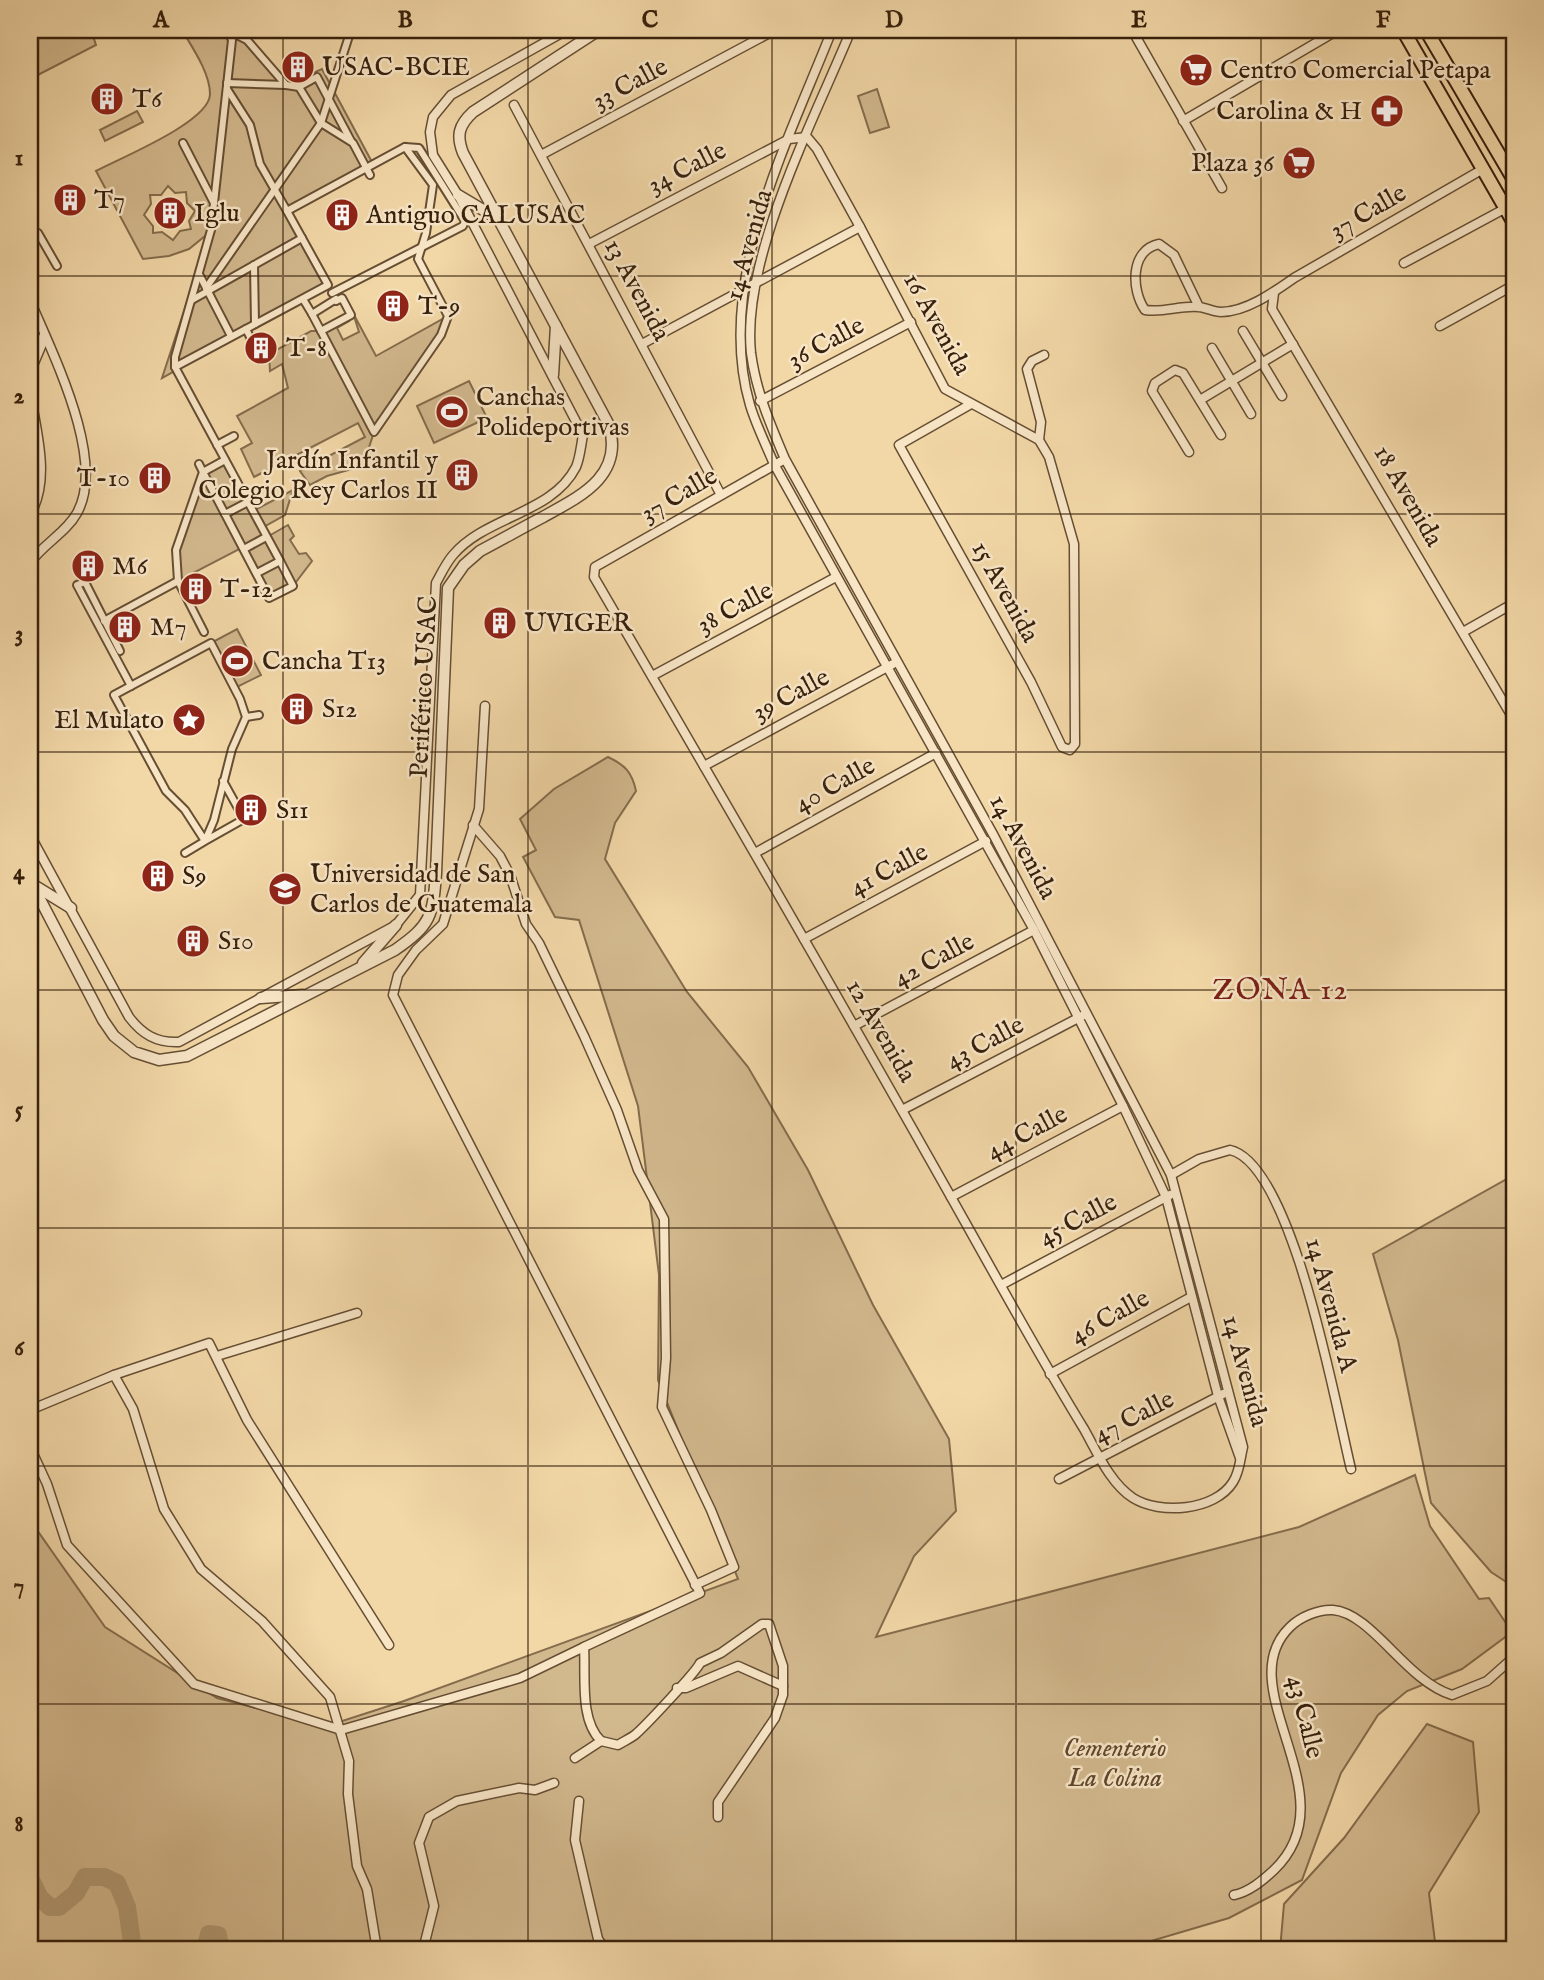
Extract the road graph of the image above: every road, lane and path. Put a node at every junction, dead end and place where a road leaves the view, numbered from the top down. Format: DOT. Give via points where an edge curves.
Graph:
graph roads {
  1 [pos="227,30"];
  2 [pos="347,30"];
  3 [pos="567,30"];
  4 [pos="599,30"];
  5 [pos="775,30"];
  6 [pos="832,30"];
  7 [pos="851,30"];
  8 [pos="1132,30"];
  9 [pos="1338,30"];
  10 [pos="1403,30"];
  11 [pos="1426,30"];
  12 [pos="235,34"];
  13 [pos="286,85"];
  14 [pos="227,86"];
  15 [pos="299,87"];
  16 [pos="1436,88"];
  17 [pos="1463,94"];
  18 [pos="328,99"];
  19 [pos="514,105"];
  20 [pos="1183,121"];
  21 [pos="321,123"];
  22 [pos="807,137"];
  23 [pos="789,139"];
  24 [pos="183,143"];
  25 [pos="353,143"];
  26 [pos="405,147"];
  27 [pos="541,155"];
  28 [pos="366,167"];
  29 [pos="1483,169"];
  30 [pos="370,175"];
  31 [pos="1514,180"];
  32 [pos="1222,188"];
  33 [pos="274,189"];
  34 [pos="458,195"];
  35 [pos="214,203"];
  36 [pos="1506,208"];
  37 [pos="286,211"];
  38 [pos="501,220"];
  39 [pos="1514,223"];
  40 [pos="860,227"];
  41 [pos="38,233"];
  42 [pos="302,238"];
  43 [pos="589,244"];
  44 [pos="422,245"];
  45 [pos="1404,263"];
  46 [pos="254,265"];
  47 [pos="57,266"];
  48 [pos="200,276"];
  49 [pos="756,281"];
  50 [pos="328,285"];
  51 [pos="1514,285"];
  52 [pos="207,289"];
  53 [pos="742,289"];
  54 [pos="332,293"];
  55 [pos="1274,293"];
  56 [pos="303,299"];
  57 [pos="30,300"];
  58 [pos="192,300"];
  59 [pos="336,301"];
  60 [pos="1199,307"];
  61 [pos="312,314"];
  62 [pos="911,322"];
  63 [pos="255,324"];
  64 [pos="556,325"];
  65 [pos="1440,326"];
  66 [pos="246,329"];
  67 [pos="321,331"];
  68 [pos="1243,331"];
  69 [pos="231,336"];
  70 [pos="44,337"];
  71 [pos="252,341"];
  72 [pos="642,344"];
  73 [pos="1293,344"];
  74 [pos="1212,348"];
  75 [pos="1044,355"];
  76 [pos="1262,363"];
  77 [pos="175,366"];
  78 [pos="30,370"];
  79 [pos="553,375"];
  80 [pos="1231,381"];
  81 [pos="1282,396"];
  82 [pos="30,398"];
  83 [pos="1200,400"];
  84 [pos="760,401"];
  85 [pos="971,404"];
  86 [pos="1251,414"];
  87 [pos="1221,435"];
  88 [pos="234,436"];
  89 [pos="1039,440"];
  90 [pos="218,445"];
  91 [pos="1189,452"];
  92 [pos="785,459"];
  93 [pos="226,460"];
  94 [pos="199,464"];
  95 [pos="775,464"];
  96 [pos="203,471"];
  97 [pos="721,495"];
  98 [pos="248,502"];
  99 [pos="30,513"];
  100 [pos="225,514"];
  101 [pos="266,537"];
  102 [pos="244,549"];
  103 [pos="280,561"];
  104 [pos="30,563"];
  105 [pos="595,567"];
  106 [pos="257,573"];
  107 [pos="836,577"];
  108 [pos="178,581"];
  109 [pos="1514,603"];
  110 [pos="104,621"];
  111 [pos="204,632"];
  112 [pos="1463,632"];
  113 [pos="120,651"];
  114 [pos="898,662"];
  115 [pos="888,667"];
  116 [pos="652,676"];
  117 [pos="131,685"];
  118 [pos="485,706"];
  119 [pos="259,715"];
  120 [pos="246,717"];
  121 [pos="1514,720"];
  122 [pos="936,753"];
  123 [pos="704,765"];
  124 [pos="223,781"];
  125 [pos="473,825"];
  126 [pos="30,835"];
  127 [pos="994,836"];
  128 [pos="205,841"];
  129 [pos="984,842"];
  130 [pos="185,853"];
  131 [pos="755,853"];
  132 [pos="31,882"];
  133 [pos="71,908"];
  134 [pos="396,925"];
  135 [pos="1034,930"];
  136 [pos="804,939"];
  137 [pos="358,968"];
  138 [pos="307,995"];
  139 [pos="261,998"];
  140 [pos="1088,1013"];
  141 [pos="1077,1018"];
  142 [pos="853,1026"];
  143 [pos="1123,1106"];
  144 [pos="902,1110"];
  145 [pos="1171,1175"];
  146 [pos="1176,1193"];
  147 [pos="951,1197"];
  148 [pos="1166,1197"];
  149 [pos="1001,1285"];
  150 [pos="1191,1297"];
  151 [pos="357,1313"];
  152 [pos="217,1356"];
  153 [pos="1050,1374"];
  154 [pos="114,1376"];
  155 [pos="1229,1391"];
  156 [pos="1218,1396"];
  157 [pos="30,1410"];
  158 [pos="30,1447"];
  159 [pos="1101,1458"];
  160 [pos="1240,1458"];
  161 [pos="1351,1469"];
  162 [pos="1059,1479"];
  163 [pos="695,1585"];
  164 [pos="389,1645"];
  165 [pos="584,1647"];
  166 [pos="1514,1657"];
  167 [pos="783,1686"];
  168 [pos="677,1688"];
  169 [pos="341,1730"];
  170 [pos="601,1741"];
  171 [pos="575,1758"];
  172 [pos="554,1783"];
  173 [pos="579,1801"];
  174 [pos="718,1817"];
  175 [pos="1234,1895"];
  176 [pos="377,1950"];
  177 [pos="423,1950"];
  178 [pos="606,1950"];
  1 -- 14 [label="street" via="232,40"];
  2 -- 18 [label="street" via="349,36"];
  3 -- 34 [label="street, Periférico USAC" via="466,84 439,106 430,143"];
  4 -- 38 [label="street, Periférico USAC" via="473,111 460,125 463,153"];
  5 -- 27 [label="street, 33 Calle"];
  6 -- 23 [label="street, 14 Avenida"];
  7 -- 22 [label="street, 14 Avenida"];
  8 -- 20 [label="street"];
  9 -- 20 [label="street"];
  10 -- 16 [label="main road"];
  11 -- 17 [label="main road"];
  12 -- 13 [label="street" via="247,40"];
  13 -- 14 [label="street"];
  13 -- 15 [label="street"];
  14 -- 33 [label="street" via="250,125 260,164"];
  14 -- 35 [label="street"];
  15 -- 18 [label="street" via="317,77"];
  15 -- 21 [label="street"];
  16 -- 17 [label="main road" via="1454,99"];
  16 -- 29 [label="main road"];
  17 -- 31 [label="main road"];
  18 -- 21 [label="street"];
  18 -- 25 [label="street"];
  19 -- 27 [label="street, 13 Avenida"];
  20 -- 32 [label="street"];
  21 -- 25 [label="street"];
  21 -- 33 [label="street"];
  22 -- 23 [label="street, 34 Calle"];
  22 -- 40 [label="street, 16 Avenida"];
  22 -- 49 [label="street, 14 Avenida" via="780,202"];
  23 -- 43 [label="street, 34 Calle"];
  23 -- 53 [label="street, 14 Avenida"];
  24 -- 35 [label="street"];
  25 -- 28 [label="street"];
  26 -- 28 [label="street"];
  26 -- 44 [label="street" via="433,185"];
  26 -- 44 [label="street" via="419,148 465,221"];
  27 -- 43 [label="street, 13 Avenida"];
  28 -- 30 [label="street"];
  28 -- 37 [label="street"];
  29 -- 36 [label="main road"];
  29 -- 55 [label="street, 37 Calle"];
  33 -- 37 [label="street"];
  33 -- 52 [label="street"];
  34 -- 38 [label="street"];
  34 -- 79 [label="street, Periférico USAC"];
  35 -- 48 [label="street"];
  36 -- 39 [label="main road"];
  36 -- 45 [label="street"];
  37 -- 42 [label="street"];
  38 -- 64 [label="street, Periférico USAC"];
  40 -- 49 [label="street"];
  40 -- 62 [label="street, 16 Avenida"];
  41 -- 47 [label="street"];
  42 -- 46 [label="street"];
  42 -- 50 [label="street"];
  43 -- 72 [label="street, 13 Avenida"];
  44 -- 54 [label="street"];
  44 -- 67 [label="street" via="418,259 448,316 441,335 374,432"];
  46 -- 52 [label="street"];
  46 -- 63 [label="street"];
  48 -- 52 [label="street"];
  48 -- 58 [label="street"];
  49 -- 53 [label="street"];
  49 -- 84 [label="street, 14 Avenida" via="750,311 751,353"];
  50 -- 54 [label="street"];
  50 -- 56 [label="street"];
  51 -- 65 [label="street"];
  52 -- 58 [label="street"];
  52 -- 69 [label="street"];
  53 -- 72 [label="street"];
  53 -- 95 [label="street, 14 Avenida" via="741,356 750,405"];
  54 -- 59 [label="street"];
  55 -- 60 [label="street, 37 Calle" via="1220,313"];
  55 -- 73 [label="street, 18 Avenida" via="1272,309"];
  56 -- 61 [label="street"];
  56 -- 63 [label="street"];
  57 -- 70 [label="street"];
  58 -- 77 [label="street"];
  59 -- 61 [label="street"];
  59 -- 67 [label="street" via="342,298 351,316"];
  60 -- 60 [label="street, 37 Calle" via="1145,310 1139,302 1137,270 1142,251 1159,244 1174,255"];
  61 -- 67 [label="street"];
  62 -- 84 [label="street, 36 Calle"];
  62 -- 85 [label="street, 16 Avenida" via="945,390"];
  63 -- 66 [label="street"];
  64 -- 79 [label="street"];
  64 -- 137 [label="street, Periférico USAC" via="609,425 612,458 602,478 585,494 480,551 448,588 434,907 419,932"];
  66 -- 69 [label="street"];
  66 -- 71 [label="street"];
  68 -- 76 [label="street"];
  69 -- 77 [label="street"];
  70 -- 78 [label="street"];
  70 -- 104 [label="street" via="80,427 87,456 85,492 77,513"];
  72 -- 97 [label="street, 13 Avenida"];
  73 -- 76 [label="street"];
  73 -- 112 [label="street, 18 Avenida"];
  74 -- 80 [label="street"];
  75 -- 89 [label="street" via="1027,369 1041,422"];
  76 -- 80 [label="street"];
  76 -- 81 [label="street"];
  77 -- 90 [label="street"];
  79 -- 134 [label="street, Periférico USAC" via="583,435 577,464 567,482 551,496 480,533 453,555 436,583 420,895"];
  80 -- 83 [label="street"];
  80 -- 86 [label="street"];
  82 -- 99 [label="street" via="40,458"];
  83 -- 87 [label="street"];
  83 -- 91 [label="street" via="1180,370 1152,386"];
  84 -- 92 [label="street, 14 Avenida"];
  85 -- 89 [label="street, 16 Avenida"];
  85 -- 89 [label="street, 15 Avenida" via="899,445 1031,682 1062,747 1070,750 1075,744 1074,544 1062,494"];
  88 -- 90 [label="street"];
  90 -- 93 [label="street"];
  92 -- 95 [label="street, 37 Calle"];
  92 -- 114 [label="street, 14 Avenida"];
  93 -- 96 [label="street"];
  93 -- 98 [label="street"];
  94 -- 96 [label="street"];
  95 -- 97 [label="street, 37 Calle"];
  95 -- 107 [label="street, 14 Avenida"];
  96 -- 100 [label="street"];
  96 -- 108 [label="street" via="176,550"];
  97 -- 105 [label="street, 37 Calle"];
  98 -- 100 [label="street"];
  98 -- 101 [label="street"];
  100 -- 102 [label="street"];
  101 -- 102 [label="street"];
  101 -- 103 [label="street"];
  102 -- 106 [label="street"];
  103 -- 106 [label="street"];
  103 -- 106 [label="street" via="293,586 269,598"];
  105 -- 116 [label="street, 12 Avenida" via="594,577"];
  107 -- 115 [label="street, 14 Avenida"];
  107 -- 116 [label="street, 38 Calle"];
  108 -- 110 [label="street"];
  108 -- 111 [label="street"];
  109 -- 112 [label="street"];
  110 -- 113 [label="street"];
  110 -- 117 [label="street" via="85,582 77,585"];
  112 -- 121 [label="street, 18 Avenida"];
  114 -- 115 [label="street, 39 Calle"];
  114 -- 127 [label="street, 14 Avenida"];
  115 -- 122 [label="street, 14 Avenida"];
  115 -- 123 [label="street, 39 Calle"];
  116 -- 123 [label="street, 12 Avenida"];
  117 -- 120 [label="street" via="211,643"];
  117 -- 128 [label="street" via="114,695 166,791"];
  118 -- 125 [label="street" via="479,809"];
  119 -- 120 [label="street"];
  120 -- 124 [label="street"];
  122 -- 129 [label="street, 14 Avenida"];
  122 -- 131 [label="street, 40 Calle"];
  123 -- 131 [label="street, 12 Avenida"];
  124 -- 128 [label="street"];
  124 -- 128 [label="street" via="244,819"];
  125 -- 163 [label="street" via="500,856 526,924 584,1036 638,1170 664,1219 662,1407 734,1567"];
  125 -- 163 [label="street" via="443,924 398,975 393,995"];
  126 -- 133 [label="street, Periférico USAC"];
  127 -- 129 [label="street, 41 Calle"];
  127 -- 140 [label="street, 14 Avenida"];
  128 -- 130 [label="street"];
  129 -- 135 [label="street, 14 Avenida"];
  129 -- 136 [label="street, 41 Calle"];
  131 -- 136 [label="street, 12 Avenida"];
  132 -- 133 [label="street"];
  132 -- 138 [label="street, Periférico USAC" via="103,1020 134,1052 159,1060 187,1056"];
  133 -- 139 [label="street, Periférico USAC" via="129,1017 149,1037 179,1042"];
  134 -- 137 [label="street"];
  134 -- 139 [label="street, Periférico USAC"];
  135 -- 141 [label="street, 14 Avenida"];
  135 -- 142 [label="street, 42 Calle"];
  136 -- 142 [label="street, 12 Avenida"];
  137 -- 138 [label="street, Periférico USAC"];
  138 -- 139 [label="street"];
  140 -- 141 [label="street, 43 Calle"];
  140 -- 145 [label="street, 14 Avenida"];
  141 -- 143 [label="street, 14 Avenida"];
  141 -- 144 [label="street, 43 Calle"];
  142 -- 144 [label="street, 12 Avenida"];
  143 -- 147 [label="street, 44 Calle"];
  143 -- 148 [label="street, 14 Avenida"];
  144 -- 147 [label="street, 12 Avenida"];
  145 -- 146 [label="street, 14 Avenida"];
  145 -- 161 [label="street, 14 Avenida A" via="1222,1150 1237,1152 1264,1177 1301,1264"];
  146 -- 148 [label="street, 45 Calle"];
  146 -- 155 [label="street, 14 Avenida"];
  147 -- 149 [label="street, 12 Avenida"];
  148 -- 149 [label="street, 45 Calle"];
  148 -- 150 [label="street, 14 Avenida"];
  149 -- 153 [label="street, 12 Avenida"];
  150 -- 153 [label="street, 46 Calle"];
  150 -- 156 [label="street, 14 Avenida"];
  151 -- 152 [label="street"];
  152 -- 154 [label="street" via="209,1343"];
  152 -- 164 [label="street" via="247,1420"];
  153 -- 159 [label="street, 12 Avenida"];
  154 -- 157 [label="street"];
  154 -- 169 [label="street" via="134,1409 164,1509 201,1569 282,1642 330,1697"];
  155 -- 156 [label="street, 47 Calle"];
  155 -- 160 [label="street, 14 Avenida" via="1243,1447"];
  156 -- 159 [label="street, 47 Calle"];
  156 -- 160 [label="street, 14 Avenida"];
  158 -- 169 [label="street" via="67,1545 194,1684"];
  159 -- 160 [label="street, 12 Avenida" via="1121,1488 1146,1505 1162,1508 1185,1507 1220,1494 1235,1479"];
  159 -- 162 [label="street, 47 Calle"];
  163 -- 165 [label="street" via="700,1593"];
  165 -- 169 [label="street" via="520,1678"];
  165 -- 170 [label="street" via="587,1716"];
  166 -- 175 [label="street, 43 Calle" via="1487,1681 1452,1695 1431,1688 1347,1614 1332,1610 1295,1621 1277,1644 1271,1668 1302,1799 1300,1823 1278,1866"];
  167 -- 168 [label="street" via="738,1666"];
  167 -- 168 [label="street" via="783,1666 769,1624 762,1624 721,1653 706,1658"];
  167 -- 174 [label="street" via="775,1718 718,1802"];
  168 -- 170 [label="street" via="635,1735 618,1745"];
  169 -- 176 [label="street" via="349,1761 356,1866 367,1889"];
  170 -- 171 [label="street"];
  172 -- 177 [label="street" via="457,1801 429,1817 419,1843 434,1906"];
  173 -- 178 [label="street" via="575,1840 598,1939"];
}
